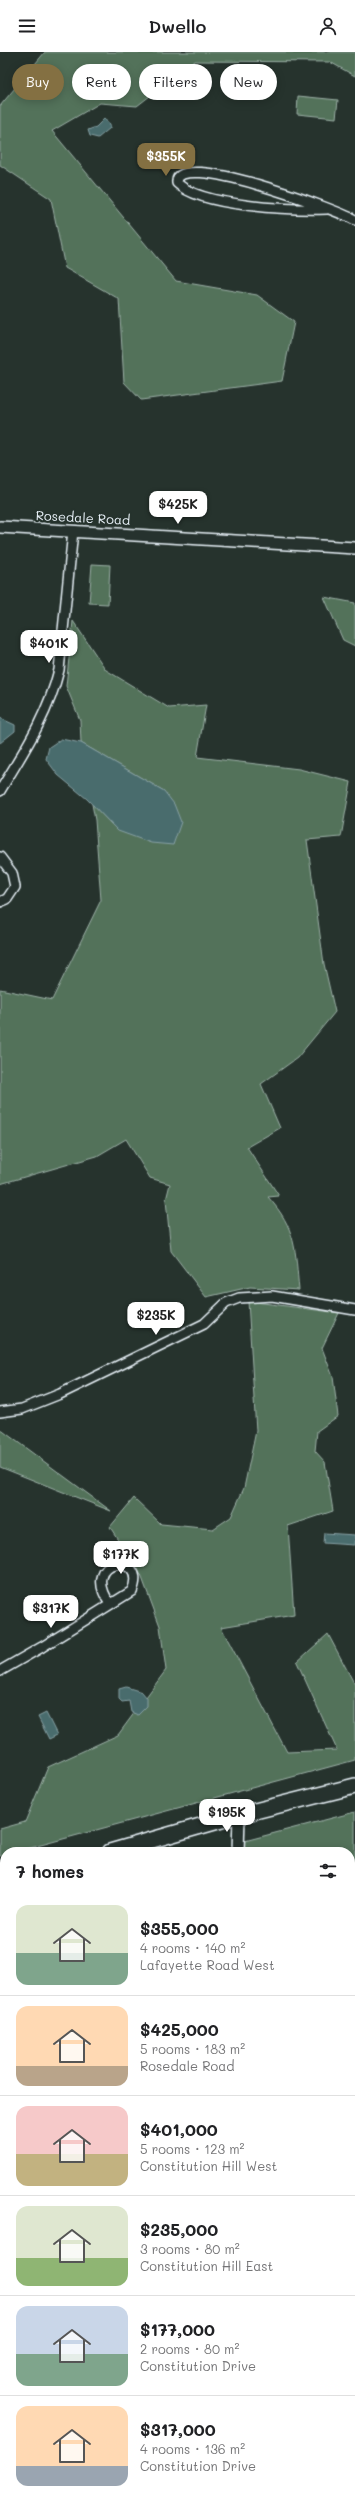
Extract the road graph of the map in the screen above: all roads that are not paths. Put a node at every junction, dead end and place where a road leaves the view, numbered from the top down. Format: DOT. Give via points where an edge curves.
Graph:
graph roads {
  1 [pos="327,209"];
  2 [pos="355,211"];
  3 [pos="341,212"];
  4 [pos="355,220"];
  5 [pos="0,527"];
  6 [pos="73,530"];
  7 [pos="355,548"];
  8 [pos="0,791"];
  9 [pos="0,857"];
  10 [pos="0,902"];
  11 [pos="355,1310"];
  12 [pos="0,1412"];
  13 [pos="110,1604"];
  14 [pos="0,1671"];
  15 [pos="355,1786"];
  16 [pos="239,1815"];
  17 [pos="127,1847"];
  18 [pos="238,1847"];
  1 -- 1 [label="street" via="275,189 215,175 184,172 176,180 183,189 210,198 276,208"];
  1 -- 3 [label="street"];
  2 -- 3 [label="street"];
  3 -- 4 [label="street"];
  5 -- 6 [label="street, Rosedale Road"];
  6 -- 7 [label="street, Rosedale Road"];
  6 -- 8 [label="street" via="59,670 54,692 36,734"];
  9 -- 10 [label="street" via="12,873 15,887 7,899"];
  11 -- 12 [label="street" via="272,1296 239,1298 226,1303 204,1324 60,1394 22,1409"];
  13 -- 13 [label="street" via="103,1590 103,1574 106,1568 116,1564 126,1565 134,1574 135,1584 132,1590"];
  13 -- 14 [label="street" via="42,1648"];
  15 -- 16 [label="highway"];
  16 -- 17 [label="highway"];
  16 -- 18 [label="street"];
}
